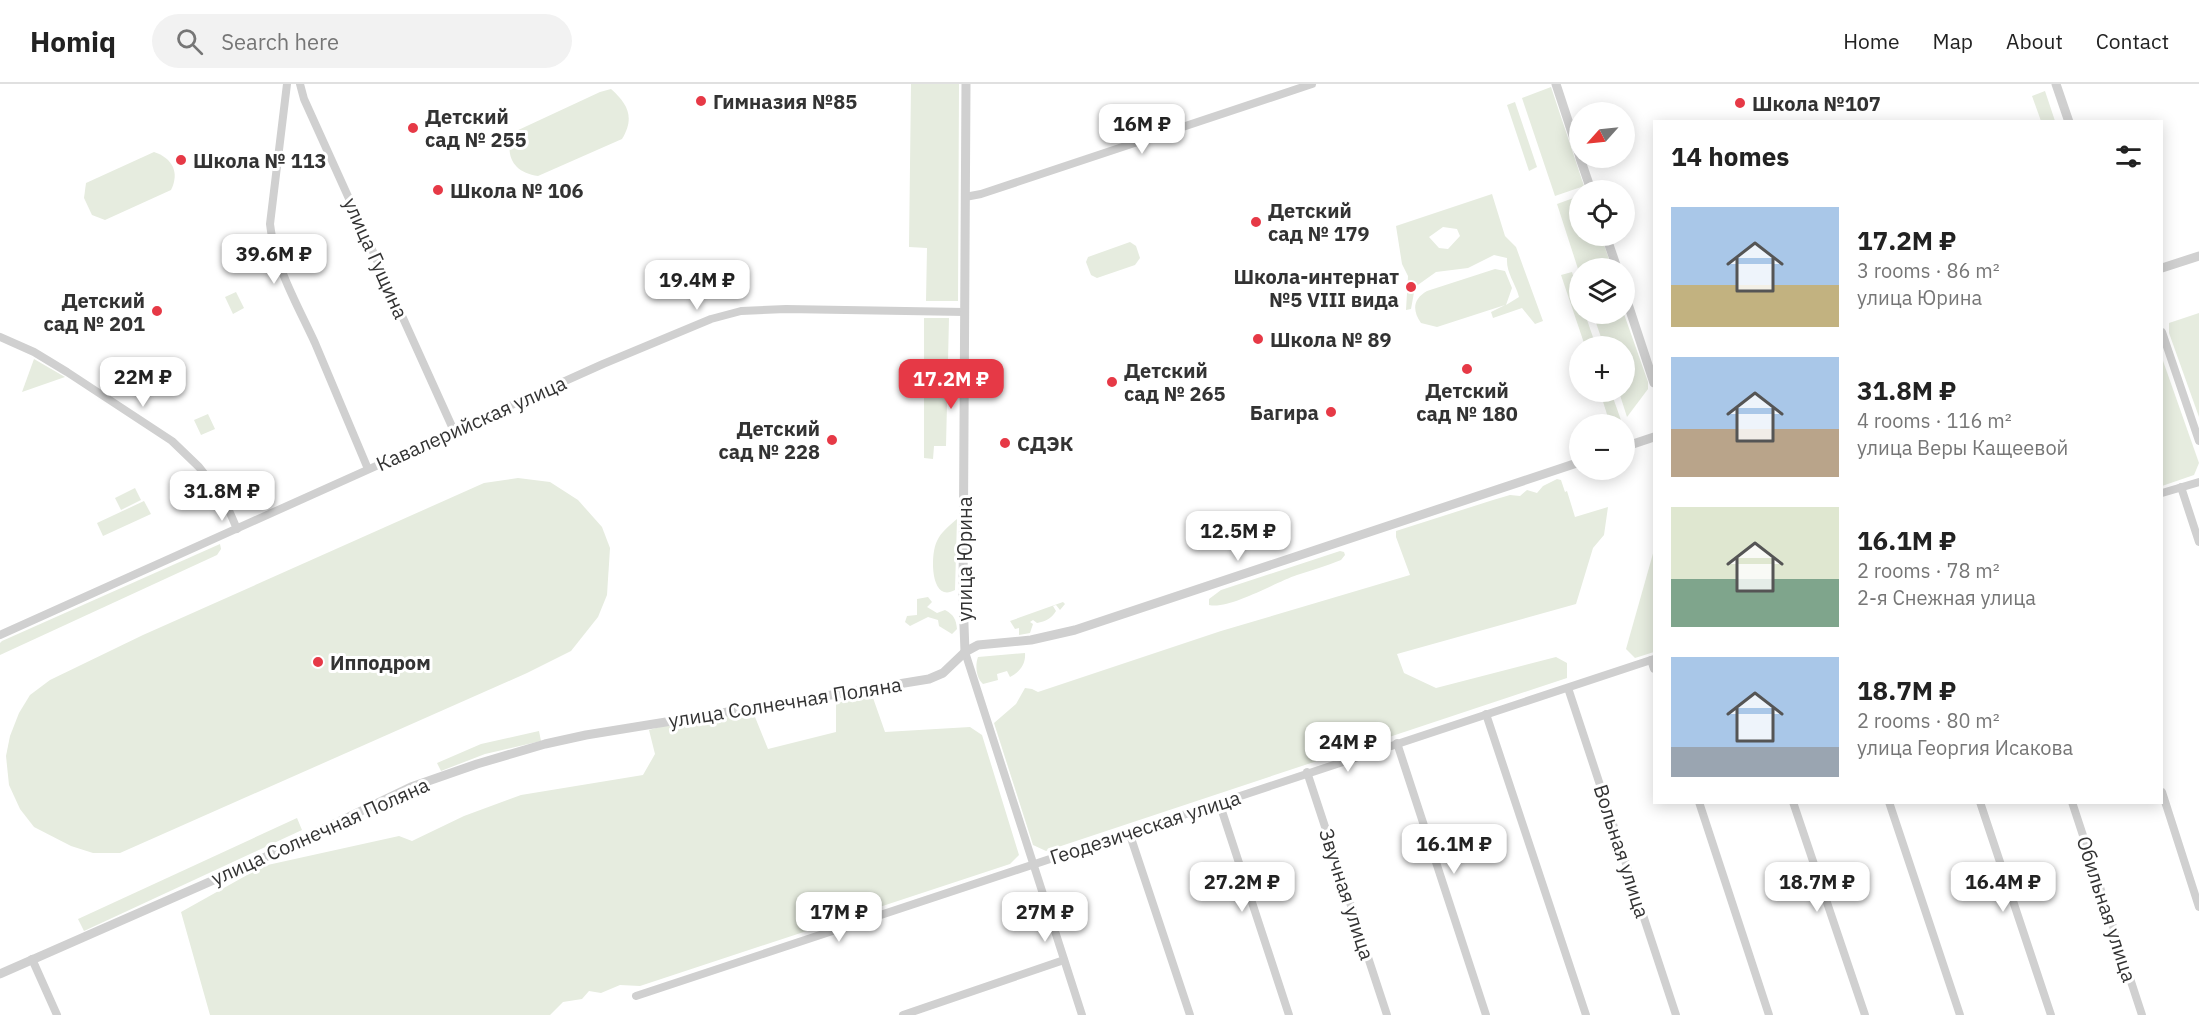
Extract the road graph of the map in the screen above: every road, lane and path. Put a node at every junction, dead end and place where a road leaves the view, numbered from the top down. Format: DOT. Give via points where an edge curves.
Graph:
graph roads {
  1 [pos="287,84"];
  2 [pos="300,84"];
  3 [pos="966,84"];
  4 [pos="1312,84"];
  5 [pos="1556,84"];
  6 [pos="2056,84"];
  7 [pos="2068,120"];
  8 [pos="1569,124"];
  9 [pos="965,197"];
  10 [pos="2199,256"];
  11 [pos="2163,268"];
  12 [pos="965,312"];
  13 [pos="1635,324"];
  14 [pos="2163,335"];
  15 [pos="0,337"];
  16 [pos="1653,380"];
  17 [pos="454,431"];
  18 [pos="1653,437"];
  19 [pos="2199,441"];
  20 [pos="1635,443"];
  21 [pos="1569,466"];
  22 [pos="368,469"];
  23 [pos="2199,482"];
  24 [pos="2181,488"];
  25 [pos="2163,494"];
  26 [pos="237,529"];
  27 [pos="2199,542"];
  28 [pos="0,635"];
  29 [pos="966,652"];
  30 [pos="1653,659"];
  31 [pos="1568,687"];
  32 [pos="1486,714"];
  33 [pos="1397,744"];
  34 [pos="1307,772"];
  35 [pos="2163,795"];
  36 [pos="1218,802"];
  37 [pos="1700,804"];
  38 [pos="1795,804"];
  39 [pos="1890,804"];
  40 [pos="1981,804"];
  41 [pos="2073,804"];
  42 [pos="1129,832"];
  43 [pos="1033,864"];
  44 [pos="2199,907"];
  45 [pos="32,959"];
  46 [pos="1064,960"];
  47 [pos="0,974"];
  48 [pos="636,996"];
  49 [pos="57,1015"];
  50 [pos="903,1015"];
  51 [pos="1082,1015"];
  52 [pos="1190,1015"];
  53 [pos="1289,1015"];
  54 [pos="1388,1015"];
  55 [pos="1486,1015"];
  56 [pos="1586,1015"];
  57 [pos="1676,1015"];
  58 [pos="1769,1015"];
  59 [pos="1865,1015"];
  60 [pos="1960,1015"];
  61 [pos="2051,1015"];
  62 [pos="2142,1015"];
  1 -- 22 [label="street" via="270,224 273,246"];
  2 -- 17 [label="street, улица Гущина"];
  3 -- 9 [label="street, улица Юрина"];
  4 -- 9 [label="street"];
  5 -- 8 [label="street"];
  6 -- 7 [label="street"];
  9 -- 12 [label="street, улица Юрина"];
  10 -- 11 [label="street"];
  12 -- 17 [label="street, Кавалерийская улица" via="786,309 733,313 603,364"];
  12 -- 29 [label="street, улица Юрина"];
  13 -- 16 [label="street"];
  14 -- 19 [label="street"];
  15 -- 26 [label="street" via="34,352 172,441 224,499"];
  17 -- 22 [label="street, Кавалерийская улица"];
  18 -- 20 [label="street"];
  21 -- 29 [label="street, улица Солнечная Поляна" via="1075,630 1031,640 978,645"];
  22 -- 26 [label="street, Кавалерийская улица"];
  23 -- 24 [label="street"];
  24 -- 25 [label="street"];
  24 -- 27 [label="street"];
  26 -- 28 [label="street, Кавалерийская улица"];
  29 -- 43 [label="street, улица Юрина"];
  29 -- 45 [label="street, улица Солнечная Поляна" via="952,666 929,679 586,735 477,764 411,787 257,861"];
  30 -- 31 [label="street, Геодезическая улица"];
  31 -- 32 [label="street, Геодезическая улица"];
  31 -- 57 [label="street, Вольная улица"];
  32 -- 33 [label="street, Геодезическая улица"];
  32 -- 56 [label="street"];
  33 -- 34 [label="street, Геодезическая улица"];
  33 -- 55 [label="street"];
  34 -- 36 [label="street, Геодезическая улица"];
  34 -- 54 [label="street, Звучная улица"];
  35 -- 44 [label="street"];
  36 -- 42 [label="street, Геодезическая улица"];
  36 -- 53 [label="street"];
  37 -- 58 [label="street"];
  38 -- 59 [label="street"];
  39 -- 60 [label="street"];
  40 -- 61 [label="street"];
  41 -- 62 [label="street, Обильная улица"];
  42 -- 43 [label="street, Геодезическая улица"];
  42 -- 52 [label="street"];
  43 -- 46 [label="street, улица Юрина"];
  43 -- 48 [label="street, Геодезическая улица"];
  45 -- 47 [label="street, улица Солнечная Поляна"];
  45 -- 49 [label="street"];
  46 -- 50 [label="street"];
  46 -- 51 [label="street, улица Юрина"];
}
